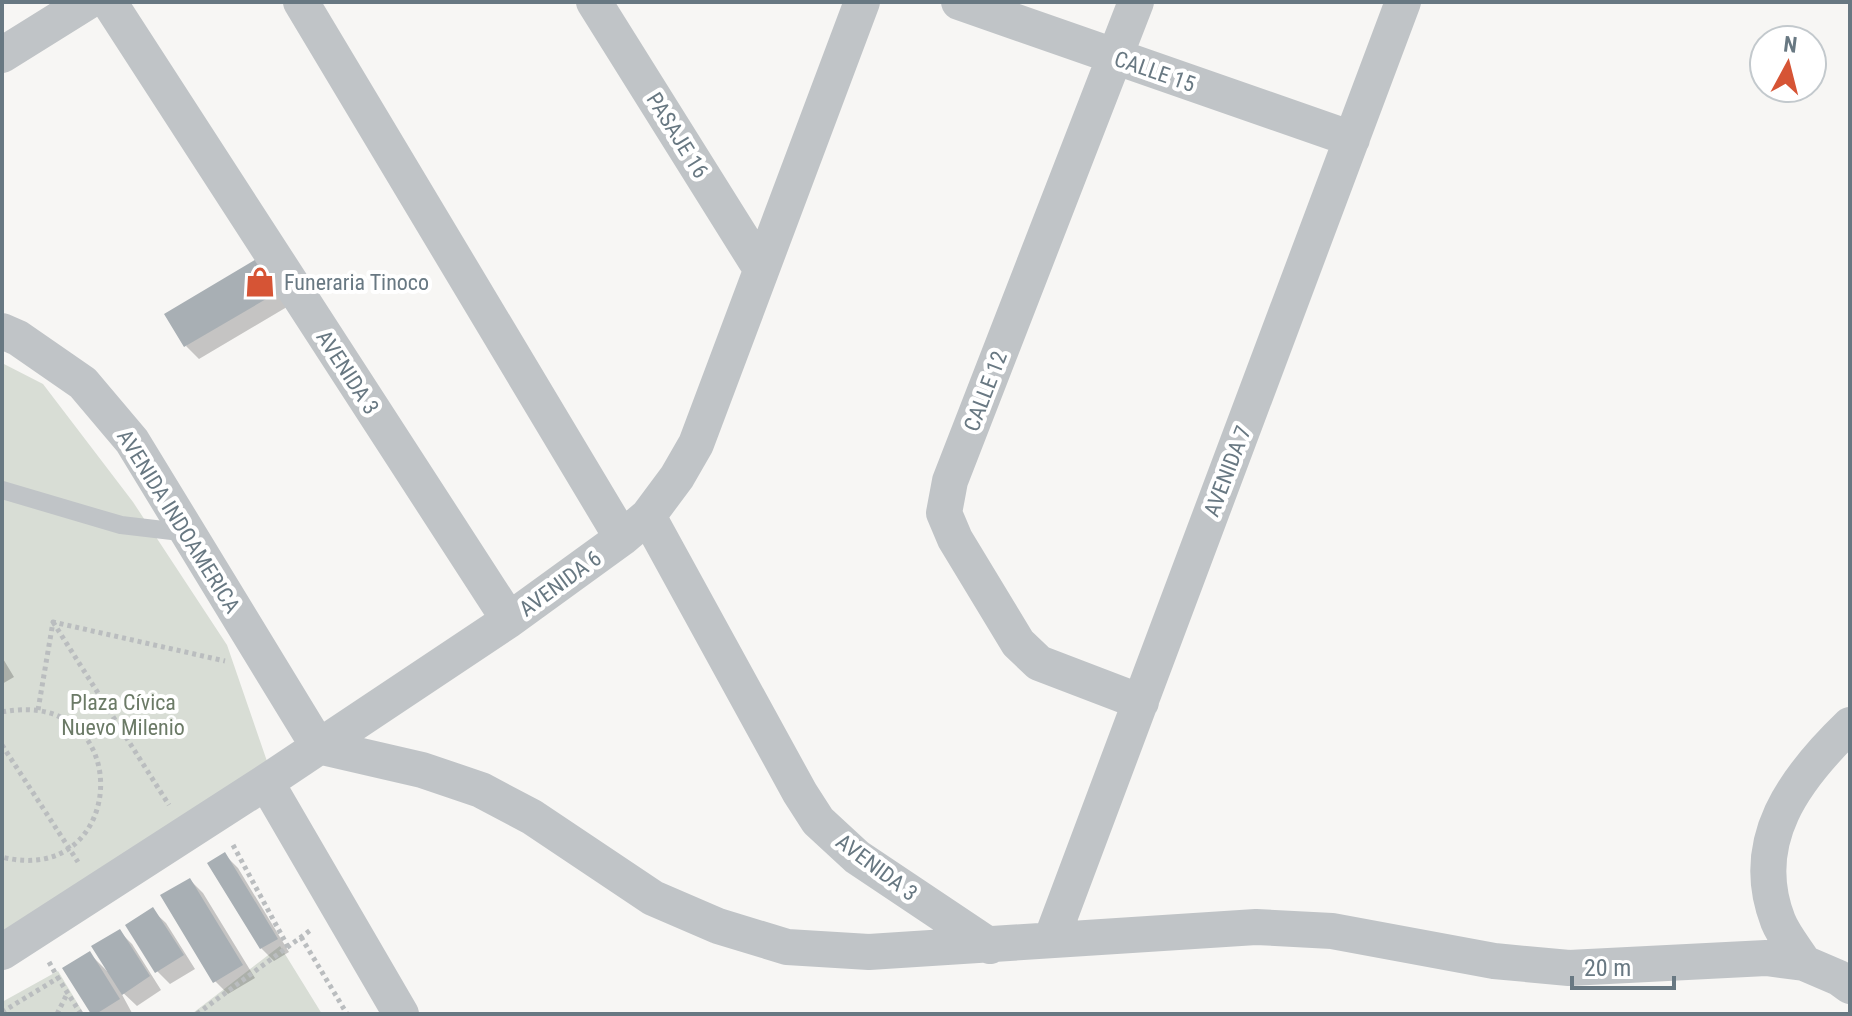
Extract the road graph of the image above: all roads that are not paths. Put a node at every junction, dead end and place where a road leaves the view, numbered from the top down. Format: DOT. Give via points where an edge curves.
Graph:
graph roads {
  1 [pos="87,2"];
  2 [pos="109,2"];
  3 [pos="301,2"];
  4 [pos="594,2"];
  5 [pos="862,2"];
  6 [pos="959,2"];
  7 [pos="1136,2"];
  8 [pos="1403,2"];
  9 [pos="2,55"];
  10 [pos="1115,57"];
  11 [pos="1352,139"];
  12 [pos="761,269"];
  13 [pos="2,331"];
  14 [pos="2,490"];
  15 [pos="635,527"];
  16 [pos="189,533"];
  17 [pos="509,620"];
  18 [pos="1141,702"];
  19 [pos="1850,725"];
  20 [pos="318,746"];
  21 [pos="266,782"];
  22 [pos="1051,940"];
  23 [pos="990,946"];
  24 [pos="2,952"];
  25 [pos="1804,963"];
  26 [pos="1850,986"];
  27 [pos="401,1014"];
  1 -- 9 [label="street"];
  2 -- 17 [label="street, AVENIDA 3"];
  3 -- 15 [label="street, AVENIDA 3"];
  4 -- 12 [label="street, PASAJE 16"];
  5 -- 12 [label="street, AVENIDA 6"];
  6 -- 10 [label="street, CALLE 15"];
  7 -- 10 [label="street, CALLE 12"];
  8 -- 11 [label="street, AVENIDA 7"];
  10 -- 11 [label="street, CALLE 15"];
  10 -- 18 [label="street, CALLE 12" via="950,481 944,513 1018,643 1039,663"];
  11 -- 18 [label="street, AVENIDA 7"];
  12 -- 15 [label="street, AVENIDA 6" via="696,444 677,477"];
  13 -- 16 [label="street, AVENIDA INDOAMERICA" via="83,383 132,441"];
  14 -- 16 [label="lane" via="121,525"];
  15 -- 17 [label="street, AVENIDA 6"];
  15 -- 23 [label="street, AVENIDA 3" via="818,821 857,857"];
  16 -- 20 [label="street, AVENIDA INDOAMERICA"];
  17 -- 20 [label="street, AVENIDA 6"];
  18 -- 22 [label="street, AVENIDA 7"];
  19 -- 25 [label="street" via="1816,758 1786,799 1772,841 1767,882 1779,923"];
  20 -- 21 [label="street, AVENIDA 6"];
  20 -- 23 [label="street" via="481,790 532,817 653,898 787,947 869,952"];
  21 -- 24 [label="street, AVENIDA 6" via="88,877"];
  21 -- 27 [label="street"];
  22 -- 23 [label="street"];
  22 -- 25 [label="street" via="1256,927 1332,931 1494,961 1569,968 1766,958"];
  25 -- 26 [label="street"];
}
